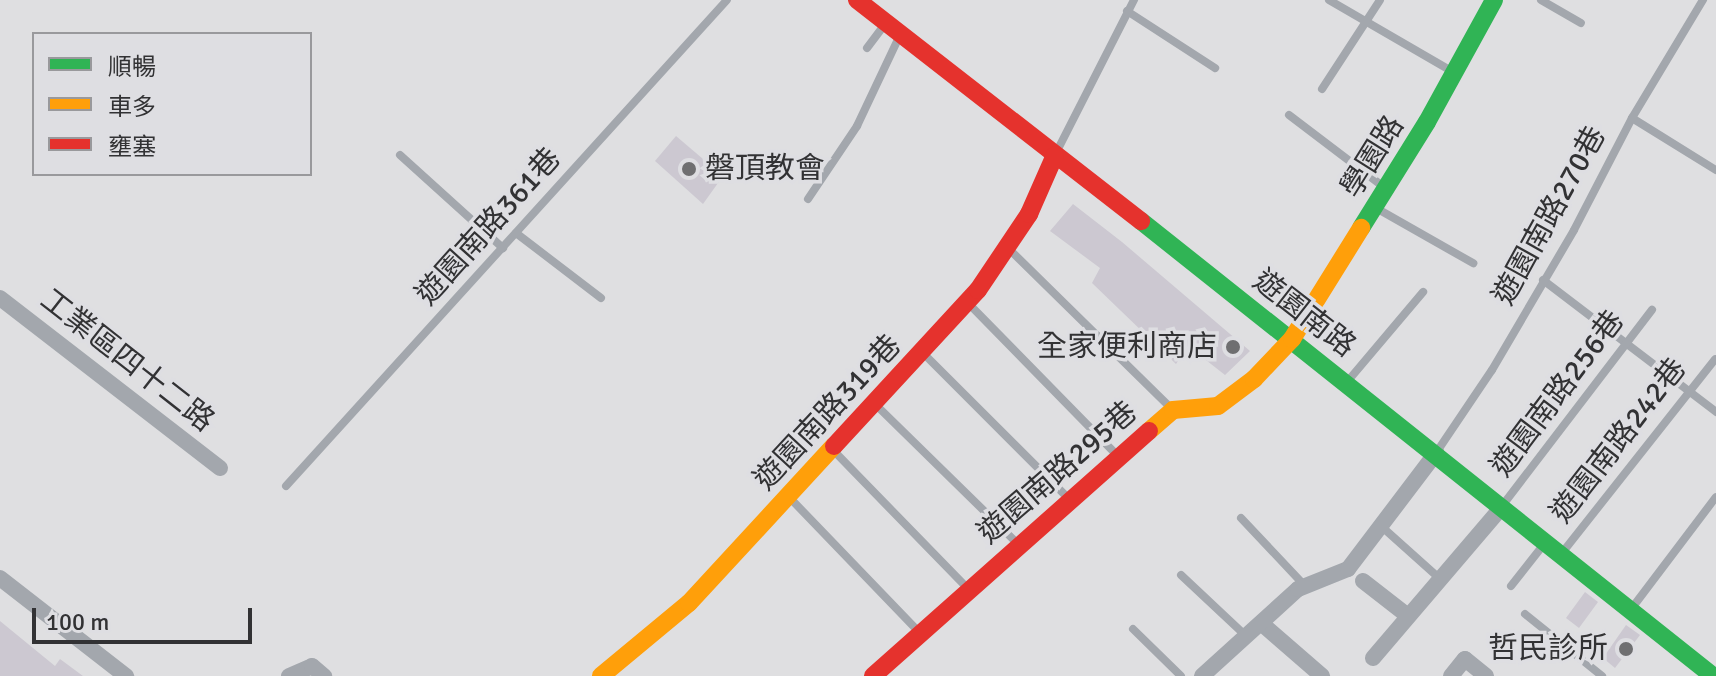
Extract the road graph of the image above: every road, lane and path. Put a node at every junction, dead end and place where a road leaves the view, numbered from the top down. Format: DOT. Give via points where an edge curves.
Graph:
graph roads {
  1 [pos="727,0"];
  2 [pos="857,0"];
  3 [pos="1134,0"];
  4 [pos="1329,0"];
  5 [pos="1380,0"];
  6 [pos="1494,0"];
  7 [pos="1541,0"];
  8 [pos="1703,0"];
  9 [pos="1127,11"];
  10 [pos="1367,22"];
  11 [pos="1581,23"];
  12 [pos="893,28"];
  13 [pos="867,48"];
  14 [pos="1215,68"];
  15 [pos="1454,72"];
  16 [pos="1322,89"];
  17 [pos="1289,115"];
  18 [pos="1632,118"];
  19 [pos="400,155"];
  20 [pos="1055,155"];
  21 [pos="1716,170"];
  22 [pos="1386,188"];
  23 [pos="808,199"];
  24 [pos="1375,207"];
  25 [pos="516,233"];
  26 [pos="1007,247"];
  27 [pos="503,248"];
  28 [pos="1473,263"];
  29 [pos="1543,280"];
  30 [pos="1423,292"];
  31 [pos="0,298"];
  32 [pos="601,298"];
  33 [pos="967,302"];
  34 [pos="1652,310"];
  35 [pos="1292,339"];
  36 [pos="1625,342"];
  37 [pos="923,352"];
  38 [pos="1715,359"];
  39 [pos="1347,383"];
  40 [pos="1687,390"];
  41 [pos="876,404"];
  42 [pos="1173,410"];
  43 [pos="1716,412"];
  44 [pos="833,450"];
  45 [pos="1436,453"];
  46 [pos="1119,457"];
  47 [pos="220,468"];
  48 [pos="286,486"];
  49 [pos="789,497"];
  50 [pos="1716,497"];
  51 [pos="1070,500"];
  52 [pos="1502,507"];
  53 [pos="1241,518"];
  54 [pos="1381,526"];
  55 [pos="1546,541"];
  56 [pos="1019,544"];
  57 [pos="1561,554"];
  58 [pos="1181,575"];
  59 [pos="0,578"];
  60 [pos="1439,578"];
  61 [pos="1363,581"];
  62 [pos="1305,586"];
  63 [pos="1511,586"];
  64 [pos="968,589"];
  65 [pos="1631,609"];
  66 [pos="1525,614"];
  67 [pos="1408,616"];
  68 [pos="1261,623"];
  69 [pos="1133,629"];
  70 [pos="919,632"];
  71 [pos="1246,636"];
  72 [pos="1373,658"];
  73 [pos="1710,670"];
  74 [pos="126,676"];
  75 [pos="289,676"];
  76 [pos="324,676"];
  77 [pos="601,676"];
  78 [pos="873,676"];
  79 [pos="1181,676"];
  80 [pos="1202,676"];
  81 [pos="1322,676"];
  82 [pos="1451,676"];
  83 [pos="1486,676"];
  84 [pos="1602,676"];
  1 -- 25 [label="lane, 遊園南路361巷"];
  2 -- 12 [label="street, 遊園南路"];
  3 -- 9 [label="lane"];
  4 -- 10 [label="lane"];
  5 -- 10 [label="lane"];
  6 -- 15 [label="street, 學園路"];
  7 -- 11 [label="lane"];
  8 -- 18 [label="lane, 遊園南路270巷"];
  9 -- 14 [label="lane"];
  9 -- 20 [label="lane"];
  10 -- 15 [label="lane"];
  10 -- 16 [label="lane"];
  12 -- 13 [label="lane"];
  12 -- 20 [label="street, 遊園南路"];
  12 -- 23 [label="lane" via="857,126"];
  15 -- 22 [label="street, 學園路"];
  17 -- 22 [label="lane"];
  18 -- 21 [label="lane"];
  18 -- 29 [label="lane, 遊園南路270巷"];
  19 -- 27 [label="lane"];
  20 -- 26 [label="street, 遊園南路319巷" via="1029,214"];
  20 -- 35 [label="street, 遊園南路"];
  22 -- 24 [label="street, 學園路"];
  24 -- 28 [label="lane"];
  24 -- 35 [label="street, 學園路"];
  25 -- 27 [label="lane, 遊園南路361巷"];
  25 -- 32 [label="lane"];
  26 -- 33 [label="street, 遊園南路319巷"];
  26 -- 42 [label="lane"];
  27 -- 48 [label="lane, 遊園南路361巷"];
  29 -- 36 [label="lane"];
  29 -- 45 [label="lane, 遊園南路270巷"];
  30 -- 39 [label="lane"];
  31 -- 47 [label="street, 工業區四十二路"];
  33 -- 37 [label="street, 遊園南路319巷"];
  33 -- 46 [label="lane"];
  34 -- 36 [label="lane, 遊園南路256巷"];
  35 -- 39 [label="street, 遊園南路"];
  35 -- 42 [label="street, 遊園南路295巷" via="1254,379 1218,406"];
  36 -- 40 [label="lane"];
  36 -- 52 [label="lane, 遊園南路256巷"];
  37 -- 41 [label="street, 遊園南路319巷"];
  37 -- 51 [label="lane"];
  38 -- 40 [label="lane, 遊園南路242巷"];
  39 -- 45 [label="street, 遊園南路"];
  40 -- 43 [label="lane"];
  40 -- 57 [label="lane, 遊園南路242巷"];
  41 -- 44 [label="street, 遊園南路319巷"];
  41 -- 56 [label="lane"];
  42 -- 46 [label="street, 遊園南路295巷"];
  44 -- 49 [label="street, 遊園南路319巷"];
  44 -- 64 [label="lane"];
  45 -- 52 [label="street, 遊園南路"];
  45 -- 54 [label="street"];
  46 -- 51 [label="street, 遊園南路295巷"];
  49 -- 70 [label="lane"];
  49 -- 77 [label="street, 遊園南路319巷" via="689,603"];
  50 -- 65 [label="lane"];
  51 -- 56 [label="street, 遊園南路295巷"];
  52 -- 55 [label="street, 遊園南路"];
  52 -- 60 [label="street"];
  53 -- 62 [label="lane"];
  54 -- 60 [label="lane"];
  54 -- 62 [label="street" via="1348,569"];
  55 -- 57 [label="street, 遊園南路"];
  55 -- 63 [label="lane"];
  56 -- 64 [label="street, 遊園南路295巷"];
  57 -- 65 [label="street, 遊園南路"];
  58 -- 71 [label="lane"];
  59 -- 74 [label="street"];
  60 -- 67 [label="street"];
  61 -- 67 [label="street"];
  62 -- 68 [label="street"];
  64 -- 70 [label="street, 遊園南路295巷"];
  65 -- 73 [label="street, 遊園南路"];
  66 -- 84 [label="lane"];
  67 -- 72 [label="street"];
  68 -- 71 [label="street"];
  68 -- 81 [label="street"];
  69 -- 79 [label="lane"];
  70 -- 78 [label="street, 遊園南路295巷"];
  71 -- 80 [label="street"];
  75 -- 76 [label="street" via="312,666"];
  82 -- 83 [label="street" via="1465,659"];
}
